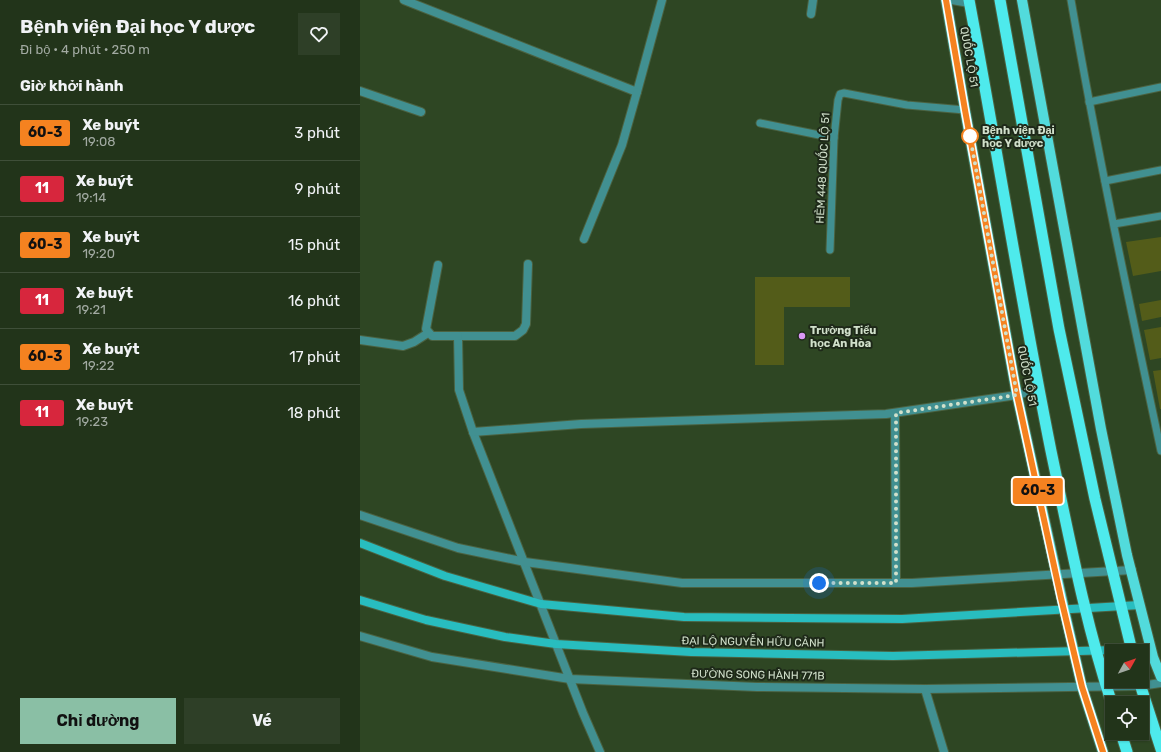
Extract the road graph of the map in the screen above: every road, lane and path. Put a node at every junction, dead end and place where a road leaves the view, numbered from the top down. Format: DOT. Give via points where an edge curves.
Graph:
graph roads {
  1 [pos="404,0"];
  2 [pos="662,0"];
  3 [pos="813,0"];
  4 [pos="946,0"];
  5 [pos="952,0"];
  6 [pos="1000,0"];
  7 [pos="1022,0"];
  8 [pos="1071,0"];
  9 [pos="969,1"];
  10 [pos="811,14"];
  11 [pos="1161,87"];
  12 [pos="360,91"];
  13 [pos="637,92"];
  14 [pos="1088,102"];
  15 [pos="965,110"];
  16 [pos="421,112"];
  17 [pos="760,123"];
  18 [pos="834,138"];
  19 [pos="1161,170"];
  20 [pos="1105,181"];
  21 [pos="1161,216"];
  22 [pos="1114,224"];
  23 [pos="584,239"];
  24 [pos="830,250"];
  25 [pos="528,264"];
  26 [pos="438,265"];
  27 [pos="428,333"];
  28 [pos="458,336"];
  29 [pos="360,340"];
  30 [pos="1039,389"];
  31 [pos="1017,395"];
  32 [pos="896,413"];
  33 [pos="473,432"];
  34 [pos="1161,451"];
  35 [pos="360,515"];
  36 [pos="360,543"];
  37 [pos="525,562"];
  38 [pos="1132,570"];
  39 [pos="1112,571"];
  40 [pos="1077,573"];
  41 [pos="1056,574"];
  42 [pos="896,583"];
  43 [pos="360,600"];
  44 [pos="541,604"];
  45 [pos="1140,605"];
  46 [pos="1120,606"];
  47 [pos="1086,608"];
  48 [pos="1064,609"];
  49 [pos="360,636"];
  50 [pos="556,644"];
  51 [pos="1130,644"];
  52 [pos="1096,650"];
  53 [pos="1105,650"];
  54 [pos="1074,651"];
  55 [pos="1155,654"];
  56 [pos="1161,677"];
  57 [pos="570,679"];
  58 [pos="1105,683"];
  59 [pos="1161,683"];
  60 [pos="1149,684"];
  61 [pos="1082,687"];
  62 [pos="1105,687"];
  63 [pos="1141,688"];
  64 [pos="925,689"];
  65 [pos="1124,740"];
  66 [pos="1161,749"];
  67 [pos="600,752"];
  68 [pos="944,752"];
  69 [pos="1103,752"];
  70 [pos="1128,752"];
  1 -- 13 [label="street"];
  2 -- 13 [label="street"];
  3 -- 10 [label="street"];
  4 -- 15 [label="main road, QUỐC LỘ 51"];
  5 -- 9 [label="street"];
  6 -- 39 [label="highway" via="1059,329"];
  7 -- 38 [label="main road" via="1101,429"];
  8 -- 14 [label="lane"];
  9 -- 30 [label="highway, QUỐC LỘ 51"];
  11 -- 14 [label="lane"];
  12 -- 16 [label="street"];
  13 -- 23 [label="street" via="622,145"];
  14 -- 20 [label="lane"];
  15 -- 18 [label="lane, HẺM 448 QUỐC LỘ 51" via="907,105 844,93 840,94 838,100"];
  15 -- 31 [label="main road, QUỐC LỘ 51"];
  17 -- 18 [label="lane"];
  18 -- 24 [label="lane, HẺM 448 QUỐC LỘ 51"];
  19 -- 20 [label="lane"];
  20 -- 22 [label="lane"];
  21 -- 22 [label="lane"];
  22 -- 34 [label="lane"];
  25 -- 28 [label="street" via="526,324 523,330 515,336"];
  26 -- 27 [label="street" via="426,329"];
  27 -- 28 [label="street" via="432,336"];
  27 -- 29 [label="street" via="404,346"];
  28 -- 33 [label="street" via="458,390"];
  30 -- 31 [label="street"];
  30 -- 40 [label="highway, QUỐC LỘ 51"];
  31 -- 32 [label="street"];
  31 -- 41 [label="main road, QUỐC LỘ 51"];
  32 -- 33 [label="street" via="580,424"];
  32 -- 42 [label="street"];
  33 -- 37 [label="street"];
  35 -- 37 [label="street" via="458,548"];
  36 -- 44 [label="main road" via="445,576"];
  37 -- 42 [label="street" via="682,583"];
  37 -- 44 [label="street"];
  38 -- 39 [label="street"];
  38 -- 45 [label="main road"];
  39 -- 40 [label="street"];
  39 -- 46 [label="highway"];
  40 -- 41 [label="street"];
  40 -- 47 [label="highway, QUỐC LỘ 51"];
  41 -- 42 [label="street"];
  41 -- 48 [label="main road, QUỐC LỘ 51"];
  43 -- 50 [label="main road, ĐẠI LỘ NGUYỄN HỮU CẢNH" via="426,620 505,637"];
  44 -- 48 [label="main road" via="692,617 902,619"];
  44 -- 50 [label="street"];
  45 -- 46 [label="main road"];
  45 -- 55 [label="main road"];
  46 -- 47 [label="main road"];
  46 -- 51 [label="highway"];
  47 -- 48 [label="main road"];
  47 -- 52 [label="highway, QUỐC LỘ 51"];
  48 -- 54 [label="main road, QUỐC LỘ 51"];
  49 -- 57 [label="street, ĐƯỜNG SONG HÀNH 771B" via="432,657"];
  50 -- 54 [label="main road, ĐẠI LỘ NGUYỄN HỮU CẢNH" via="691,652 877,655"];
  50 -- 57 [label="street"];
  52 -- 53 [label="main road, ĐẠI LỘ NGUYỄN HỮU CẢNH"];
  52 -- 54 [label="main road, ĐẠI LỘ NGUYỄN HỮU CẢNH"];
  52 -- 58 [label="highway, QUỐC LỘ 51"];
  54 -- 61 [label="main road, QUỐC LỘ 51"];
  55 -- 56 [label="main road"];
  57 -- 64 [label="street, ĐƯỜNG SONG HÀNH 771B" via="757,688"];
  57 -- 67 [label="street"];
  59 -- 60 [label="street, ĐƯỜNG SONG HÀNH 771B"];
  61 -- 62 [label="street, ĐƯỜNG SONG HÀNH 771B"];
  61 -- 64 [label="street, ĐƯỜNG SONG HÀNH 771B"];
  61 -- 69 [label="main road, QUỐC LỘ 51"];
  63 -- 66 [label="highway"];
  64 -- 68 [label="street"];
  65 -- 70 [label="highway"];
}
